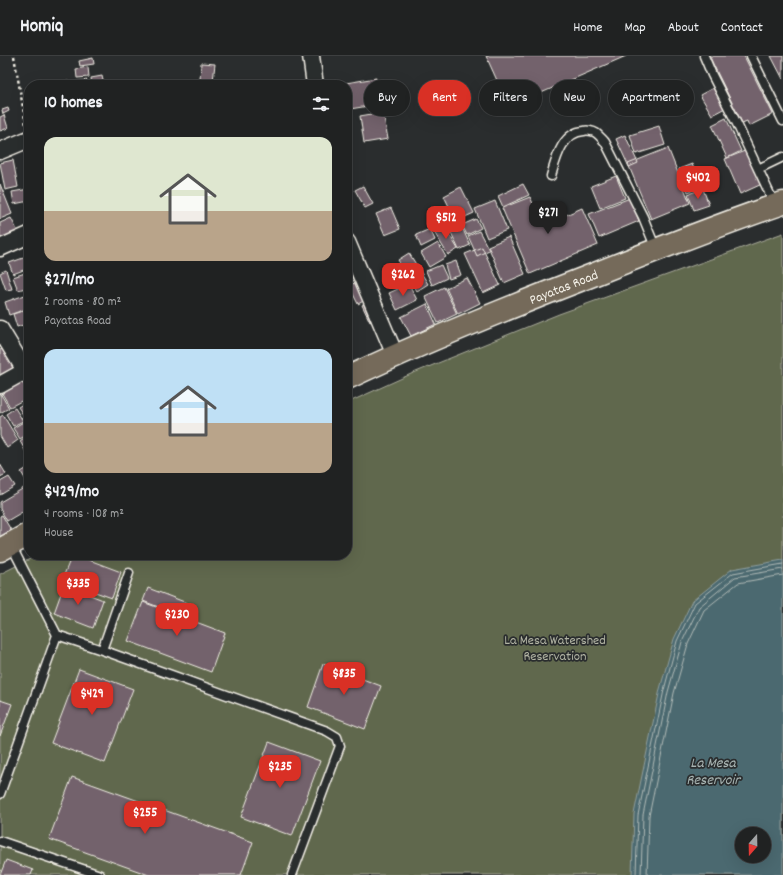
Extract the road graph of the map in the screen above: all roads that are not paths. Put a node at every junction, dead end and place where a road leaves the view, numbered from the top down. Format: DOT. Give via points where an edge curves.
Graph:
graph roads {
  1 [pos="311,56"];
  2 [pos="704,56"];
  3 [pos="751,56"];
  4 [pos="314,80"];
  5 [pos="783,120"];
  6 [pos="24,140"];
  7 [pos="0,151"];
  8 [pos="783,157"];
  9 [pos="758,169"];
  10 [pos="550,176"];
  11 [pos="779,204"];
  12 [pos="24,237"];
  13 [pos="0,248"];
  14 [pos="656,250"];
  15 [pos="352,254"];
  16 [pos="0,329"];
  17 [pos="395,355"];
  18 [pos="24,369"];
  19 [pos="24,375"];
  20 [pos="352,376"];
  21 [pos="0,385"];
  22 [pos="24,537"];
  23 [pos="5,547"];
  24 [pos="129,573"];
  25 [pos="57,635"];
  26 [pos="102,650"];
  27 [pos="0,790"];
  28 [pos="0,841"];
  29 [pos="100,875"];
  30 [pos="292,875"];
  1 -- 4 [label="street"];
  2 -- 9 [label="lane"];
  3 -- 5 [label="lane"];
  6 -- 7 [label="street"];
  8 -- 9 [label="lane"];
  9 -- 11 [label="lane"];
  10 -- 14 [label="lane" via="560,150 570,134 586,130 595,132 605,142 643,217"];
  11 -- 14 [label="main road, Payatas Road"];
  12 -- 13 [label="street"];
  14 -- 17 [label="main road, Payatas Road"];
  15 -- 17 [label="street"];
  16 -- 18 [label="street"];
  17 -- 20 [label="main road, Payatas Road"];
  19 -- 21 [label="street"];
  22 -- 23 [label="main road"];
  23 -- 25 [label="lane"];
  24 -- 26 [label="lane"];
  25 -- 26 [label="lane"];
  25 -- 27 [label="lane"];
  26 -- 30 [label="lane" via="327,731 337,737 340,746"];
  28 -- 29 [label="lane"];
}
